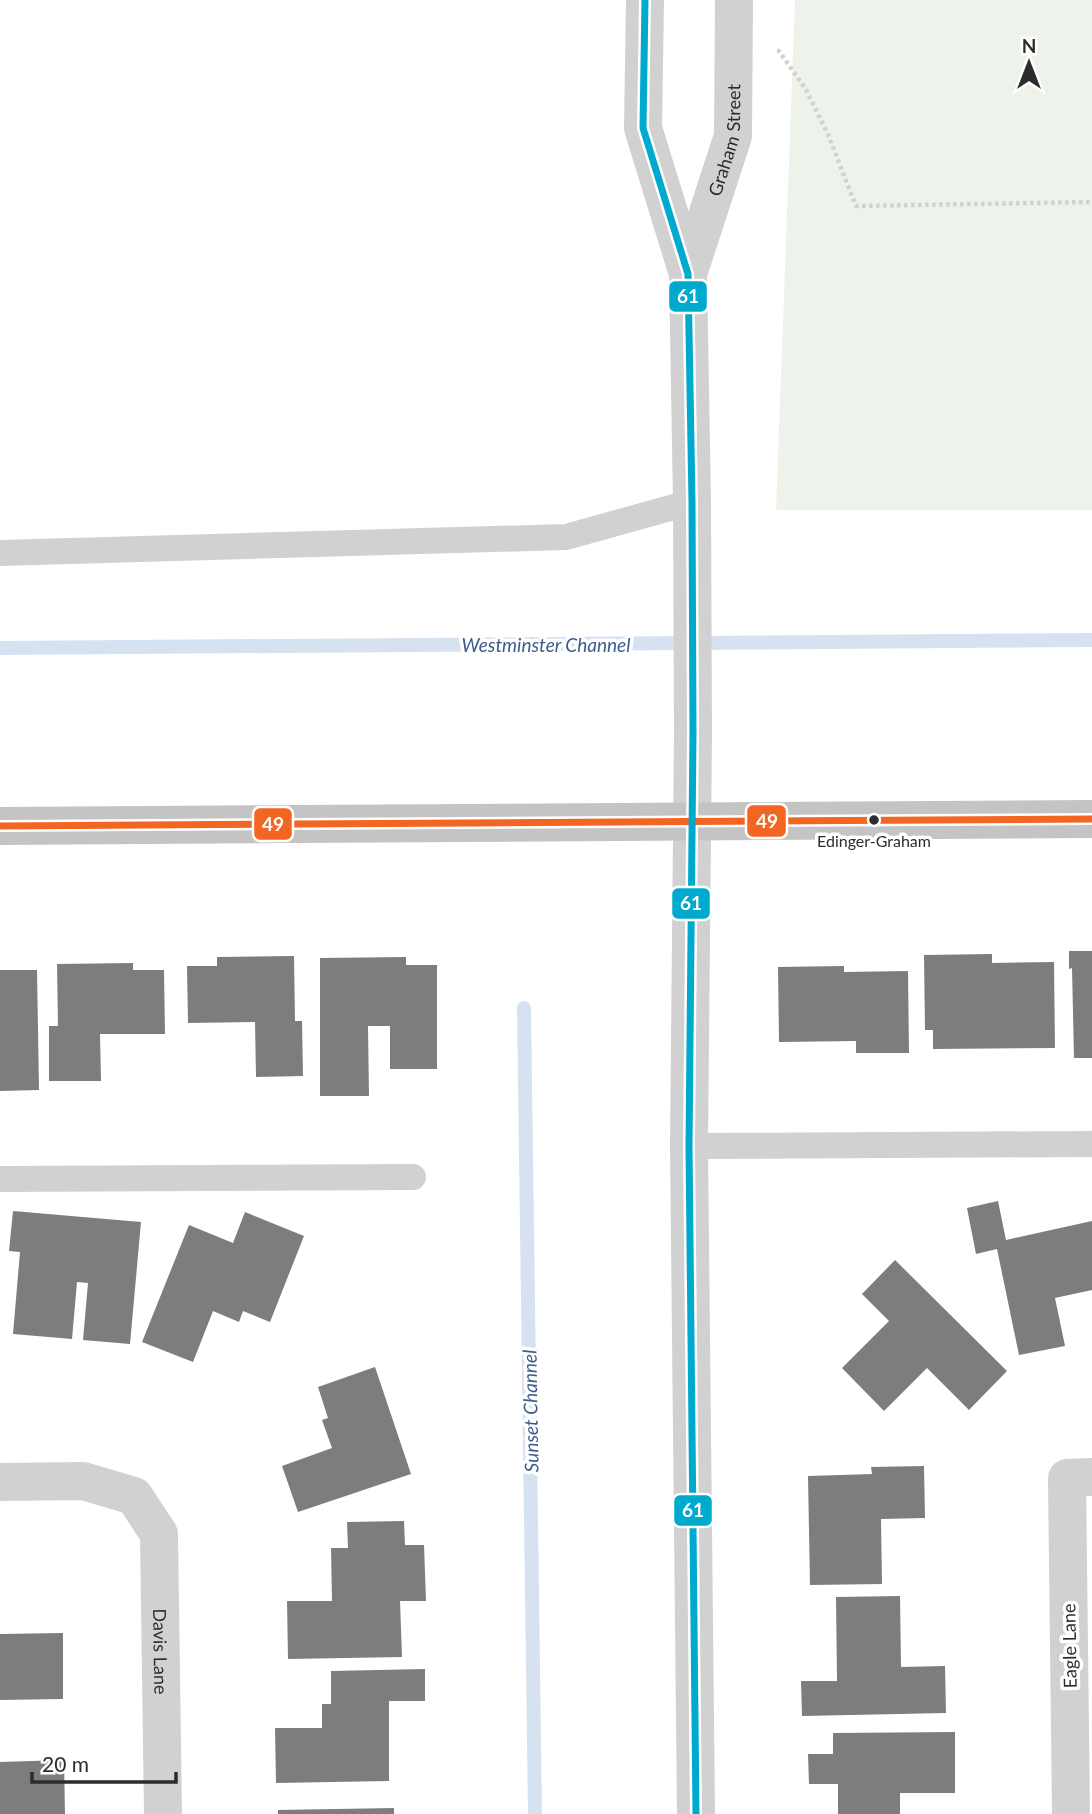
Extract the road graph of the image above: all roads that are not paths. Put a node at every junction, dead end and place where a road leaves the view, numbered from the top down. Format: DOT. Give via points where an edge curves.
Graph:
graph roads {
  1 [pos="645,0"];
  2 [pos="734,0"];
  3 [pos="688,274"];
  4 [pos="692,502"];
  5 [pos="0,553"];
  6 [pos="1092,819"];
  7 [pos="691,821"];
  8 [pos="0,827"];
  9 [pos="1092,1144"];
  10 [pos="689,1146"];
  11 [pos="413,1177"];
  12 [pos="0,1179"];
  13 [pos="1080,1477"];
  14 [pos="0,1482"];
  15 [pos="163,1814"];
  16 [pos="696,1814"];
  17 [pos="1071,1814"];
  1 -- 3 [label="street, Graham Street" via="643,128"];
  2 -- 3 [label="street, Graham Street" via="733,136"];
  3 -- 4 [label="street, Graham Street"];
  4 -- 5 [label="lane" via="566,537"];
  4 -- 7 [label="street, Graham Street"];
  6 -- 7 [label="main road"];
  7 -- 8 [label="main road"];
  7 -- 10 [label="street, Graham Street"];
  9 -- 10 [label="lane"];
  10 -- 16 [label="street, Graham Street"];
  11 -- 12 [label="lane"];
  13 -- 17 [label="street, Eagle Lane"];
  14 -- 15 [label="street, Davis Lane" via="83,1481 134,1496 159,1534"];
}
